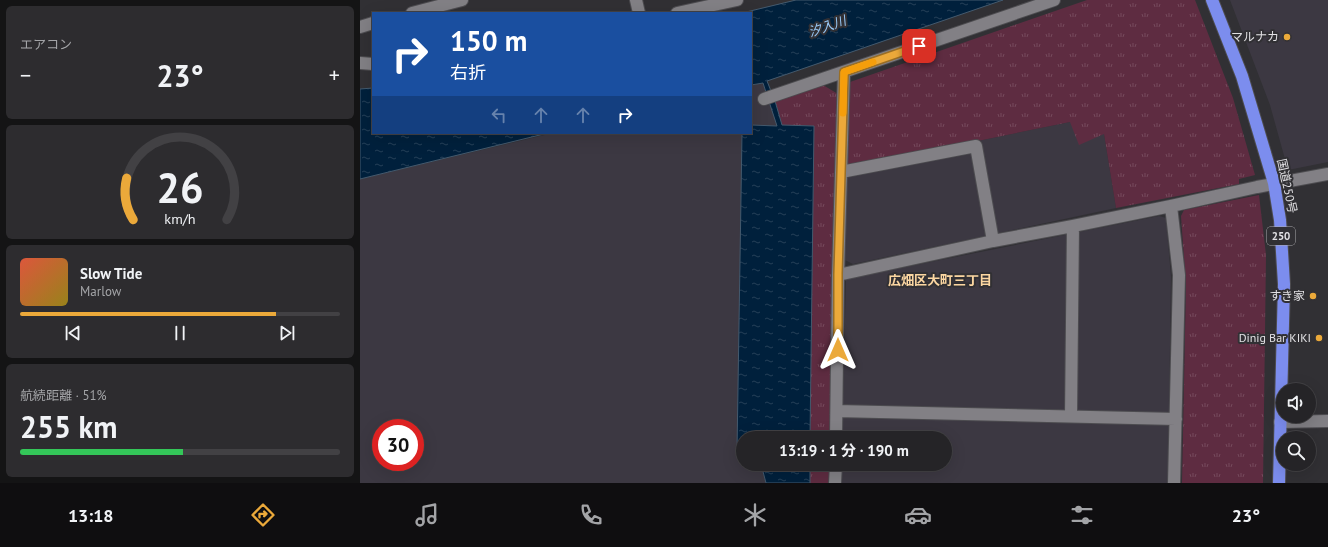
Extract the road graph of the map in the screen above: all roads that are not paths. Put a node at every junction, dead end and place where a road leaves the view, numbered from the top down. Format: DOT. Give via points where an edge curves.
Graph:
graph roads {
  1 [pos="462,0"];
  2 [pos="636,0"];
  3 [pos="737,0"];
  4 [pos="1054,0"];
  5 [pos="1212,0"];
  6 [pos="416,12"];
  7 [pos="640,12"];
  8 [pos="682,12"];
  9 [pos="372,23"];
  10 [pos="360,27"];
  11 [pos="360,63"];
  12 [pos="372,64"];
  13 [pos="844,72"];
  14 [pos="770,97"];
  15 [pos="841,172"];
  16 [pos="1328,174"];
  17 [pos="1274,183"];
  18 [pos="1171,206"];
  19 [pos="1073,226"];
  20 [pos="993,241"];
  21 [pos="838,274"];
  22 [pos="1281,383"];
  23 [pos="837,411"];
  24 [pos="1071,416"];
  25 [pos="1176,419"];
  26 [pos="1316,421"];
  27 [pos="1328,421"];
  28 [pos="1280,423"];
  29 [pos="836,431"];
  30 [pos="836,471"];
  31 [pos="835,483"];
  32 [pos="1174,483"];
  33 [pos="1280,483"];
  1 -- 6 [label="street"];
  2 -- 7 [label="street"];
  3 -- 8 [label="street"];
  4 -- 13 [label="street"];
  5 -- 17 [label="highway, 国道250号 / 250" via="1242,76"];
  9 -- 10 [label="street"];
  11 -- 12 [label="street"];
  13 -- 14 [label="street"];
  13 -- 15 [label="street"];
  15 -- 20 [label="street" via="976,146"];
  15 -- 21 [label="street"];
  16 -- 17 [label="street"];
  17 -- 18 [label="street"];
  17 -- 22 [label="highway, 国道250号 / 250" via="1280,220 1284,284"];
  18 -- 19 [label="street"];
  18 -- 25 [label="street" via="1179,275"];
  19 -- 20 [label="street"];
  19 -- 24 [label="street"];
  20 -- 21 [label="street"];
  21 -- 23 [label="street"];
  23 -- 24 [label="street"];
  23 -- 29 [label="street"];
  24 -- 25 [label="street"];
  25 -- 32 [label="street"];
  26 -- 27 [label="street"];
  28 -- 33 [label="highway, 国道250号 / 250"];
  30 -- 31 [label="street"];
}
